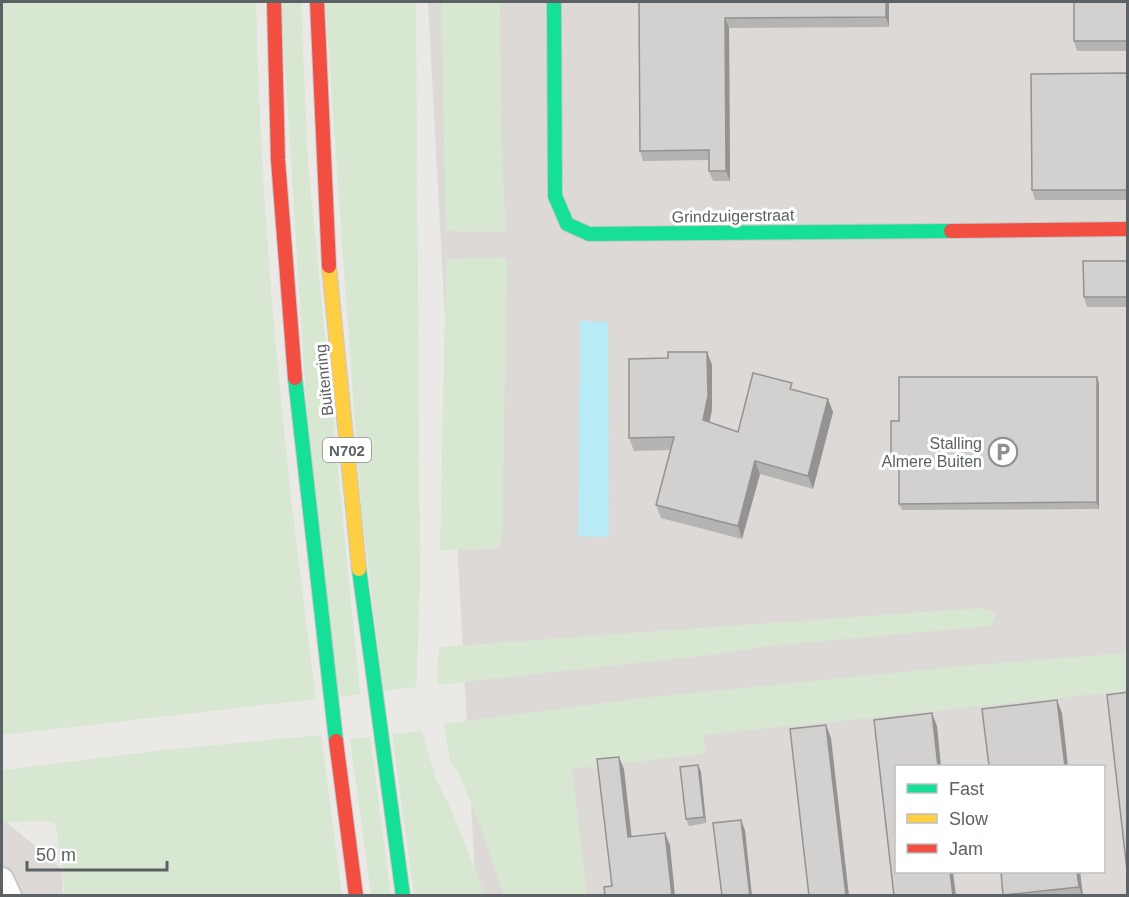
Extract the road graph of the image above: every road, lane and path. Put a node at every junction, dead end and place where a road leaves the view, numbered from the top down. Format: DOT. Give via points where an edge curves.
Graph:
graph roads {
  1 [pos="274,2"];
  2 [pos="317,2"];
  3 [pos="554,2"];
  4 [pos="1128,229"];
  5 [pos="2,879"];
  6 [pos="10,896"];
  7 [pos="356,896"];
  8 [pos="402,896"];
  1 -- 7 [label="main road, Buitenring / N702" via="274,72 290,324 309,517"];
  2 -- 8 [label="main road, Buitenring / N702" via="331,286 381,747"];
  3 -- 4 [label="main road, Grindzuigerstraat" via="555,196 567,224 589,234"];
  5 -- 6 [label="street"];
}
